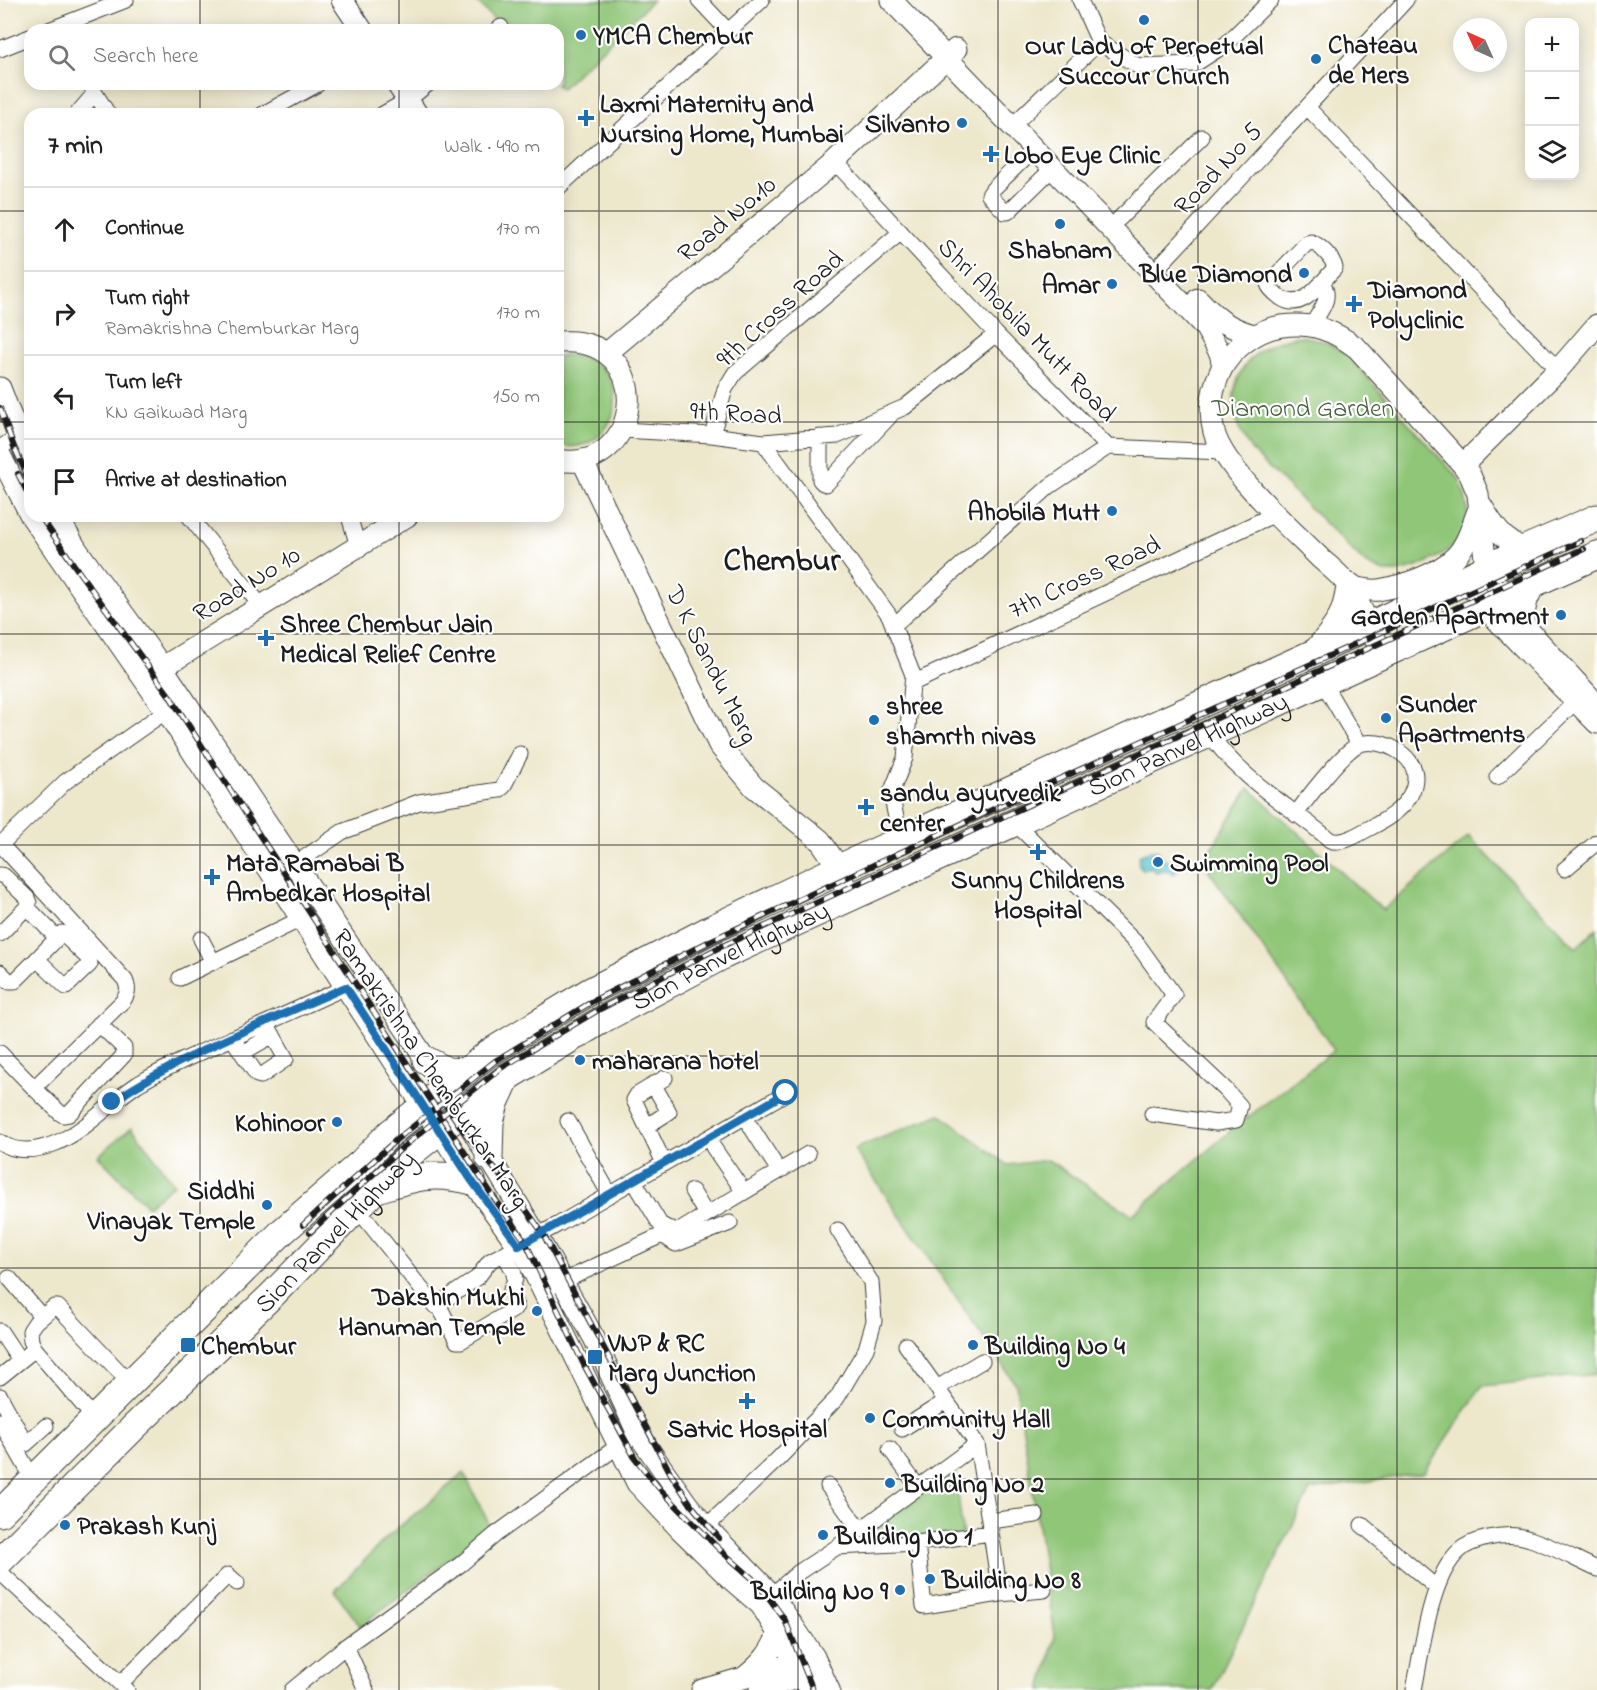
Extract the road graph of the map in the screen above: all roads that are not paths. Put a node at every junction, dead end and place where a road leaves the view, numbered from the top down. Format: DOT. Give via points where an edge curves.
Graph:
graph roads {
  1 [pos="126,0"];
  2 [pos="342,0"];
  3 [pos="699,0"];
  4 [pos="762,0"];
  5 [pos="891,0"];
  6 [pos="910,0"];
  7 [pos="1080,0"];
  8 [pos="1271,0"];
  9 [pos="1406,0"];
  10 [pos="67,24"];
  11 [pos="358,24"];
  12 [pos="728,31"];
  13 [pos="24,39"];
  14 [pos="1099,42"];
  15 [pos="0,49"];
  16 [pos="952,53"];
  17 [pos="92,90"];
  18 [pos="94,90"];
  19 [pos="307,90"];
  20 [pos="420,90"];
  21 [pos="407,99"];
  22 [pos="1307,107"];
  23 [pos="81,108"];
  24 [pos="105,108"];
  25 [pos="273,108"];
  26 [pos="393,108"];
  27 [pos="1017,121"];
  28 [pos="1202,136"];
  29 [pos="1034,149"];
  30 [pos="835,162"];
  31 [pos="1053,168"];
  32 [pos="564,182"];
  33 [pos="1119,219"];
  34 [pos="901,232"];
  35 [pos="1162,262"];
  36 [pos="1322,282"];
  37 [pos="1298,301"];
  38 [pos="1304,324"];
  39 [pos="1597,325"];
  40 [pos="996,334"];
  41 [pos="1254,335"];
  42 [pos="564,341"];
  43 [pos="607,354"];
  44 [pos="1223,366"];
  45 [pos="1558,370"];
  46 [pos="0,388"];
  47 [pos="894,412"];
  48 [pos="622,430"];
  49 [pos="24,432"];
  50 [pos="712,435"];
  51 [pos="820,437"];
  52 [pos="763,442"];
  53 [pos="1108,447"];
  54 [pos="0,448"];
  55 [pos="1222,452"];
  56 [pos="0,455"];
  57 [pos="564,460"];
  58 [pos="582,460"];
  59 [pos="1463,465"];
  60 [pos="24,501"];
  61 [pos="1480,505"];
  62 [pos="1275,514"];
  63 [pos="1597,518"];
  64 [pos="36,522"];
  65 [pos="61,522"];
  66 [pos="194,522"];
  67 [pos="351,522"];
  68 [pos="397,522"];
  69 [pos="358,546"];
  70 [pos="1525,549"];
  71 [pos="1597,555"];
  72 [pos="1477,573"];
  73 [pos="1535,582"];
  74 [pos="1350,587"];
  75 [pos="1494,602"];
  76 [pos="261,606"];
  77 [pos="893,626"];
  78 [pos="1369,627"];
  79 [pos="1525,634"];
  80 [pos="1316,652"];
  81 [pos="1382,654"];
  82 [pos="153,672"];
  83 [pos="1322,681"];
  84 [pos="913,683"];
  85 [pos="1586,699"];
  86 [pos="166,711"];
  87 [pos="1597,723"];
  88 [pos="1209,733"];
  89 [pos="1359,744"];
  90 [pos="520,754"];
  91 [pos="233,773"];
  92 [pos="1497,777"];
  93 [pos="215,786"];
  94 [pos="1296,814"];
  95 [pos="1014,822"];
  96 [pos="901,842"];
  97 [pos="1597,842"];
  98 [pos="0,845"];
  99 [pos="295,864"];
  100 [pos="839,868"];
  101 [pos="1565,869"];
  102 [pos="26,872"];
  103 [pos="0,875"];
  104 [pos="275,878"];
  105 [pos="13,885"];
  106 [pos="848,897"];
  107 [pos="27,907"];
  108 [pos="301,919"];
  109 [pos="2,928"];
  110 [pos="64,931"];
  111 [pos="201,939"];
  112 [pos="82,943"];
  113 [pos="37,959"];
  114 [pos="213,962"];
  115 [pos="0,972"];
  116 [pos="369,975"];
  117 [pos="180,978"];
  118 [pos="346,987"];
  119 [pos="99,1024"];
  120 [pos="269,1029"];
  121 [pos="232,1038"];
  122 [pos="0,1053"];
  123 [pos="242,1053"];
  124 [pos="426,1060"];
  125 [pos="466,1072"];
  126 [pos="507,1077"];
  127 [pos="34,1088"];
  128 [pos="446,1088"];
  129 [pos="786,1093"];
  130 [pos="423,1106"];
  131 [pos="462,1113"];
  132 [pos="1152,1114"];
  133 [pos="568,1121"];
  134 [pos="647,1126"];
  135 [pos="751,1127"];
  136 [pos="439,1131"];
  137 [pos="0,1142"];
  138 [pos="713,1147"];
  139 [pos="808,1154"];
  140 [pos="489,1157"];
  141 [pos="664,1163"];
  142 [pos="779,1171"];
  143 [pos="472,1181"];
  144 [pos="634,1181"];
  145 [pos="376,1189"];
  146 [pos="692,1191"];
  147 [pos="744,1192"];
  148 [pos="610,1195"];
  149 [pos="357,1208"];
  150 [pos="706,1214"];
  151 [pos="730,1224"];
  152 [pos="838,1230"];
  153 [pos="520,1245"];
  154 [pos="9,1278"];
  155 [pos="562,1282"];
  156 [pos="543,1292"];
  157 [pos="435,1306"];
  158 [pos="42,1317"];
  159 [pos="0,1331"];
  160 [pos="906,1345"];
  161 [pos="35,1349"];
  162 [pos="20,1361"];
  163 [pos="982,1361"];
  164 [pos="607,1365"];
  165 [pos="585,1375"];
  166 [pos="0,1377"];
  167 [pos="130,1383"];
  168 [pos="942,1395"];
  169 [pos="0,1396"];
  170 [pos="94,1418"];
  171 [pos="0,1421"];
  172 [pos="902,1429"];
  173 [pos="639,1434"];
  174 [pos="977,1444"];
  175 [pos="618,1446"];
  176 [pos="890,1449"];
  177 [pos="54,1458"];
  178 [pos="33,1479"];
  179 [pos="828,1486"];
  180 [pos="918,1487"];
  181 [pos="687,1504"];
  182 [pos="0,1514"];
  183 [pos="1036,1515"];
  184 [pos="671,1520"];
  185 [pos="1362,1525"];
  186 [pos="706,1527"];
  187 [pos="990,1527"];
  188 [pos="861,1530"];
  189 [pos="917,1543"];
  190 [pos="837,1547"];
  191 [pos="0,1561"];
  192 [pos="1597,1569"];
  193 [pos="0,1572"];
  194 [pos="738,1574"];
  195 [pos="237,1583"];
  196 [pos="1437,1588"];
  197 [pos="1044,1590"];
  198 [pos="1000,1594"];
  199 [pos="766,1600"];
  200 [pos="778,1634"];
  201 [pos="346,1646"];
  202 [pos="809,1671"];
  203 [pos="751,1684"];
  204 [pos="124,1687"];
  205 [pos="292,1690"];
  206 [pos="366,1690"];
  207 [pos="702,1690"];
  208 [pos="829,1690"];
  209 [pos="1414,1690"];
  1 -- 10 [label="street"];
  2 -- 11 [label="main road"];
  3 -- 12 [label="street"];
  4 -- 12 [label="street"];
  5 -- 16 [label="main road"];
  6 -- 16 [label="main road"];
  7 -- 14 [label="street"];
  8 -- 14 [label="street" via="1226,44 1195,64 1138,66"];
  9 -- 22 [label="street, Road No 5"];
  12 -- 32 [label="street"];
  13 -- 15 [label="street"];
  14 -- 27 [label="street"];
  16 -- 27 [label="main road"];
  16 -- 30 [label="main road, Road No.10"];
  17 -- 23 [label="street"];
  18 -- 24 [label="street"];
  19 -- 25 [label="street"];
  20 -- 21 [label="street"];
  21 -- 26 [label="street"];
  22 -- 35 [label="street, Road No 5"];
  22 -- 45 [label="street"];
  27 -- 29 [label="main road"];
  27 -- 33 [label="main road"];
  28 -- 33 [label="street"];
  29 -- 31 [label="main road"];
  29 -- 31 [label="street" via="993,189 989,195 992,199 1008,212"];
  30 -- 34 [label="street, Shri Ahobila Mutt Road"];
  30 -- 43 [label="main road, Road No.10"];
  31 -- 44 [label="main road" via="1205,327"];
  33 -- 35 [label="main road"];
  34 -- 40 [label="street, Shri Ahobila Mutt Road"];
  34 -- 50 [label="street, 9th Cross Road" via="735,373 725,389"];
  35 -- 41 [label="main road" via="1214,316 1236,330"];
  36 -- 37 [label="street" via="1307,298"];
  36 -- 37 [label="street" via="1335,265 1317,244 1307,243 1268,284 1283,300"];
  36 -- 38 [label="street" via="1327,299"];
  37 -- 38 [label="street"];
  38 -- 41 [label="main road" via="1275,327"];
  38 -- 59 [label="main road" via="1340,335 1357,348"];
  39 -- 45 [label="main road"];
  40 -- 47 [label="street, 9th Road"];
  40 -- 53 [label="street, Shri Ahobila Mutt Road"];
  41 -- 44 [label="main road"];
  42 -- 43 [label="main road" via="592,344"];
  43 -- 48 [label="main road" via="621,369 628,389 629,410"];
  44 -- 55 [label="main road" via="1214,387 1211,409"];
  45 -- 59 [label="main road"];
  46 -- 49 [label="main road"];
  47 -- 51 [label="street, 9th Road" via="837,436"];
  47 -- 51 [label="street" via="826,484 820,480"];
  48 -- 50 [label="street, 9th Road"];
  48 -- 58 [label="main road" via="612,444"];
  49 -- 54 [label="street"];
  50 -- 52 [label="street, 9th Road"];
  51 -- 52 [label="street, 9th Road"];
  52 -- 77 [label="street" via="889,615"];
  53 -- 55 [label="street, Shri Ahobila Mutt Road"];
  53 -- 77 [label="street" via="1050,486"];
  55 -- 62 [label="main road"];
  56 -- 60 [label="main road, Ramakrishna Chemburkar Marg"];
  57 -- 58 [label="main road"];
  58 -- 100 [label="main road, D K Sandu Marg" via="719,745 754,787 820,840"];
  59 -- 61 [label="main road"];
  61 -- 70 [label="main road" via="1509,543"];
  61 -- 72 [label="main road" via="1482,538"];
  61 -- 74 [label="main road" via="1469,536 1456,557 1436,570 1404,584 1376,590"];
  62 -- 74 [label="main road"];
  62 -- 84 [label="street, 7th Cross Road"];
  63 -- 70 [label="highway, Sion Panvel Highway"];
  64 -- 82 [label="main road, Ramakrishna Chemburkar Marg"];
  65 -- 82 [label="main road, Ramakrishna Chemburkar Marg"];
  66 -- 76 [label="street"];
  67 -- 69 [label="street"];
  68 -- 69 [label="main road, Road No 10"];
  69 -- 76 [label="main road, Road No 10"];
  70 -- 72 [label="highway, Sion Panvel Highway"];
  71 -- 73 [label="highway, Sion Panvel Highway"];
  72 -- 75 [label="main road"];
  72 -- 78 [label="highway, Sion Panvel Highway"];
  73 -- 75 [label="highway, Sion Panvel Highway"];
  73 -- 79 [label="highway" via="1523,603"];
  74 -- 78 [label="main road"];
  74 -- 80 [label="highway" via="1347,609"];
  75 -- 79 [label="main road"];
  75 -- 81 [label="highway, Sion Panvel Highway"];
  76 -- 82 [label="main road, Road No 10"];
  77 -- 84 [label="street"];
  78 -- 80 [label="highway, Sion Panvel Highway"];
  78 -- 81 [label="main road"];
  79 -- 85 [label="main road" via="1546,662"];
  80 -- 96 [label="highway, Sion Panvel Highway"];
  81 -- 83 [label="highway, Sion Panvel Highway"];
  82 -- 86 [label="main road, Ramakrishna Chemburkar Marg"];
  82 -- 91 [label="main road, Ramakrishna Chemburkar Marg"];
  83 -- 88 [label="highway, Sion Panvel Highway"];
  83 -- 89 [label="street"];
  84 -- 96 [label="street" via="905,758 891,793"];
  85 -- 87 [label="main road"];
  85 -- 92 [label="street"];
  86 -- 93 [label="main road, Ramakrishna Chemburkar Marg"];
  86 -- 98 [label="street" via="65,782"];
  88 -- 94 [label="street" via="1248,778"];
  88 -- 95 [label="highway, Sion Panvel Highway"];
  89 -- 94 [label="street" via="1341,759"];
  89 -- 94 [label="street" via="1382,742 1397,750 1414,768 1412,790 1400,808 1383,822 1336,842"];
  90 -- 99 [label="street" via="499,790 419,802 342,832"];
  91 -- 93 [label="main road"];
  91 -- 99 [label="main road, Ramakrishna Chemburkar Marg"];
  93 -- 104 [label="main road, Ramakrishna Chemburkar Marg"];
  95 -- 106 [label="highway, Sion Panvel Highway"];
  95 -- 132 [label="street" via="1138,945 1174,995 1154,1022 1240,1106 1236,1120 1216,1123"];
  96 -- 100 [label="highway, Sion Panvel Highway"];
  97 -- 101 [label="street"];
  98 -- 102 [label="street"];
  99 -- 104 [label="street"];
  99 -- 116 [label="main road, Ramakrishna Chemburkar Marg"];
  100 -- 106 [label="main road, D K Sandu Marg"];
  100 -- 125 [label="highway, Sion Panvel Highway" via="590,992 489,1053"];
  102 -- 105 [label="street"];
  102 -- 110 [label="street"];
  103 -- 105 [label="street"];
  104 -- 108 [label="main road, Ramakrishna Chemburkar Marg"];
  105 -- 107 [label="street" via="29,901"];
  106 -- 126 [label="highway, Sion Panvel Highway" via="694,971 605,1018"];
  107 -- 109 [label="street"];
  107 -- 110 [label="street"];
  108 -- 114 [label="street"];
  108 -- 118 [label="main road, Ramakrishna Chemburkar Marg"];
  110 -- 112 [label="street"];
  110 -- 113 [label="street"];
  111 -- 114 [label="street"];
  112 -- 113 [label="street" via="90,964 66,987"];
  112 -- 119 [label="street" via="128,987 123,1001"];
  113 -- 115 [label="street" via="12,982"];
  114 -- 117 [label="street"];
  116 -- 118 [label="street"];
  116 -- 124 [label="main road, Ramakrishna Chemburkar Marg"];
  118 -- 120 [label="street"];
  118 -- 130 [label="main road, Ramakrishna Chemburkar Marg"];
  119 -- 127 [label="street"];
  119 -- 127 [label="street" via="124,1048 124,1055 69,1114 60,1113"];
  120 -- 121 [label="street"];
  120 -- 123 [label="street"];
  120 -- 123 [label="street" via="286,1059 261,1076"];
  121 -- 123 [label="street"];
  121 -- 137 [label="street" via="139,1084 58,1142 32,1151 8,1148"];
  122 -- 127 [label="street"];
  124 -- 125 [label="highway" via="447,1071"];
  124 -- 128 [label="main road, Ramakrishna Chemburkar Marg"];
  125 -- 128 [label="highway, Sion Panvel Highway"];
  126 -- 131 [label="highway, Sion Panvel Highway"];
  126 -- 140 [label="highway" via="490,1122"];
  128 -- 130 [label="highway, Sion Panvel Highway"];
  128 -- 131 [label="main road, Ramakrishna Chemburkar Marg"];
  129 -- 141 [label="street"];
  130 -- 136 [label="main road, Ramakrishna Chemburkar Marg"];
  130 -- 167 [label="highway, Sion Panvel Highway" via="283,1231"];
  131 -- 136 [label="highway, Sion Panvel Highway"];
  131 -- 140 [label="main road, Ramakrishna Chemburkar Marg"];
  133 -- 148 [label="street"];
  134 -- 134 [label="street" via="634,1100 659,1081 669,1113"];
  134 -- 141 [label="street"];
  135 -- 142 [label="street"];
  136 -- 143 [label="main road, Ramakrishna Chemburkar Marg"];
  136 -- 145 [label="highway, Sion Panvel Highway"];
  138 -- 147 [label="street"];
  139 -- 142 [label="street"];
  140 -- 153 [label="main road, Ramakrishna Chemburkar Marg"];
  141 -- 144 [label="street"];
  142 -- 147 [label="street"];
  143 -- 145 [label="highway" via="449,1175 418,1176"];
  143 -- 153 [label="main road, Ramakrishna Chemburkar Marg"];
  144 -- 148 [label="street"];
  144 -- 150 [label="street" via="660,1224 667,1228 678,1231"];
  145 -- 149 [label="highway, Sion Panvel Highway"];
  146 -- 150 [label="street"];
  147 -- 150 [label="street"];
  148 -- 153 [label="street"];
  149 -- 157 [label="street"];
  149 -- 191 [label="highway, Sion Panvel Highway"];
  151 -- 155 [label="street" via="676,1244 662,1235"];
  152 -- 186 [label="street" via="871,1282 874,1321 867,1349 837,1398"];
  153 -- 153 [label="street" via="490,1261 477,1278 440,1303 457,1341 516,1306 511,1290"];
  153 -- 155 [label="main road, Ramakrishna Chemburkar Marg"];
  153 -- 156 [label="main road, Ramakrishna Chemburkar Marg"];
  154 -- 158 [label="street"];
  155 -- 156 [label="street"];
  155 -- 164 [label="main road, Ramakrishna Chemburkar Marg"];
  156 -- 165 [label="main road, Ramakrishna Chemburkar Marg"];
  158 -- 161 [label="street" via="30,1331"];
  158 -- 167 [label="street" via="58,1307"];
  159 -- 162 [label="street"];
  160 -- 168 [label="street"];
  161 -- 162 [label="street"];
  161 -- 170 [label="street"];
  162 -- 166 [label="street"];
  163 -- 168 [label="street"];
  164 -- 165 [label="street"];
  164 -- 173 [label="main road, Ramakrishna Chemburkar Marg"];
  165 -- 175 [label="main road, Ramakrishna Chemburkar Marg"];
  167 -- 170 [label="highway, Sion Panvel Highway"];
  168 -- 172 [label="street"];
  168 -- 174 [label="street"];
  169 -- 177 [label="street" via="24,1442 42,1431"];
  170 -- 177 [label="highway, Sion Panvel Highway"];
  171 -- 178 [label="street"];
  173 -- 175 [label="street"];
  173 -- 181 [label="main road, Ramakrishna Chemburkar Marg"];
  174 -- 180 [label="street"];
  174 -- 187 [label="street"];
  175 -- 184 [label="main road, Ramakrishna Chemburkar Marg" via="637,1483"];
  175 -- 201 [label="street"];
  176 -- 180 [label="street"];
  177 -- 178 [label="highway, Sion Panvel Highway"];
  178 -- 182 [label="highway, Sion Panvel Highway"];
  179 -- 188 [label="street"];
  180 -- 188 [label="street"];
  181 -- 184 [label="main road"];
  181 -- 186 [label="main road, Ramakrishna Chemburkar Marg"];
  183 -- 187 [label="street"];
  184 -- 194 [label="main road, Ramakrishna Chemburkar Marg"];
  185 -- 196 [label="street"];
  186 -- 194 [label="main road, Ramakrishna Chemburkar Marg"];
  187 -- 189 [label="street"];
  187 -- 198 [label="street"];
  188 -- 190 [label="street"];
  189 -- 190 [label="street"];
  189 -- 198 [label="street" via="924,1606"];
  190 -- 199 [label="street"];
  192 -- 196 [label="street" via="1529,1538 1505,1535 1482,1539 1461,1549 1449,1562"];
  193 -- 204 [label="street"];
  194 -- 199 [label="main road, Ramakrishna Chemburkar Marg"];
  195 -- 204 [label="street" via="228,1575"];
  196 -- 209 [label="street"];
  197 -- 198 [label="street"];
  199 -- 200 [label="main road, Ramakrishna Chemburkar Marg"];
  199 -- 202 [label="main road, Ramakrishna Chemburkar Marg"];
  200 -- 202 [label="main road, Ramakrishna Chemburkar Marg"];
  200 -- 203 [label="main road"];
  201 -- 205 [label="street"];
  201 -- 206 [label="street"];
  202 -- 203 [label="main road"];
  202 -- 208 [label="main road"];
  203 -- 207 [label="main road"];
}
